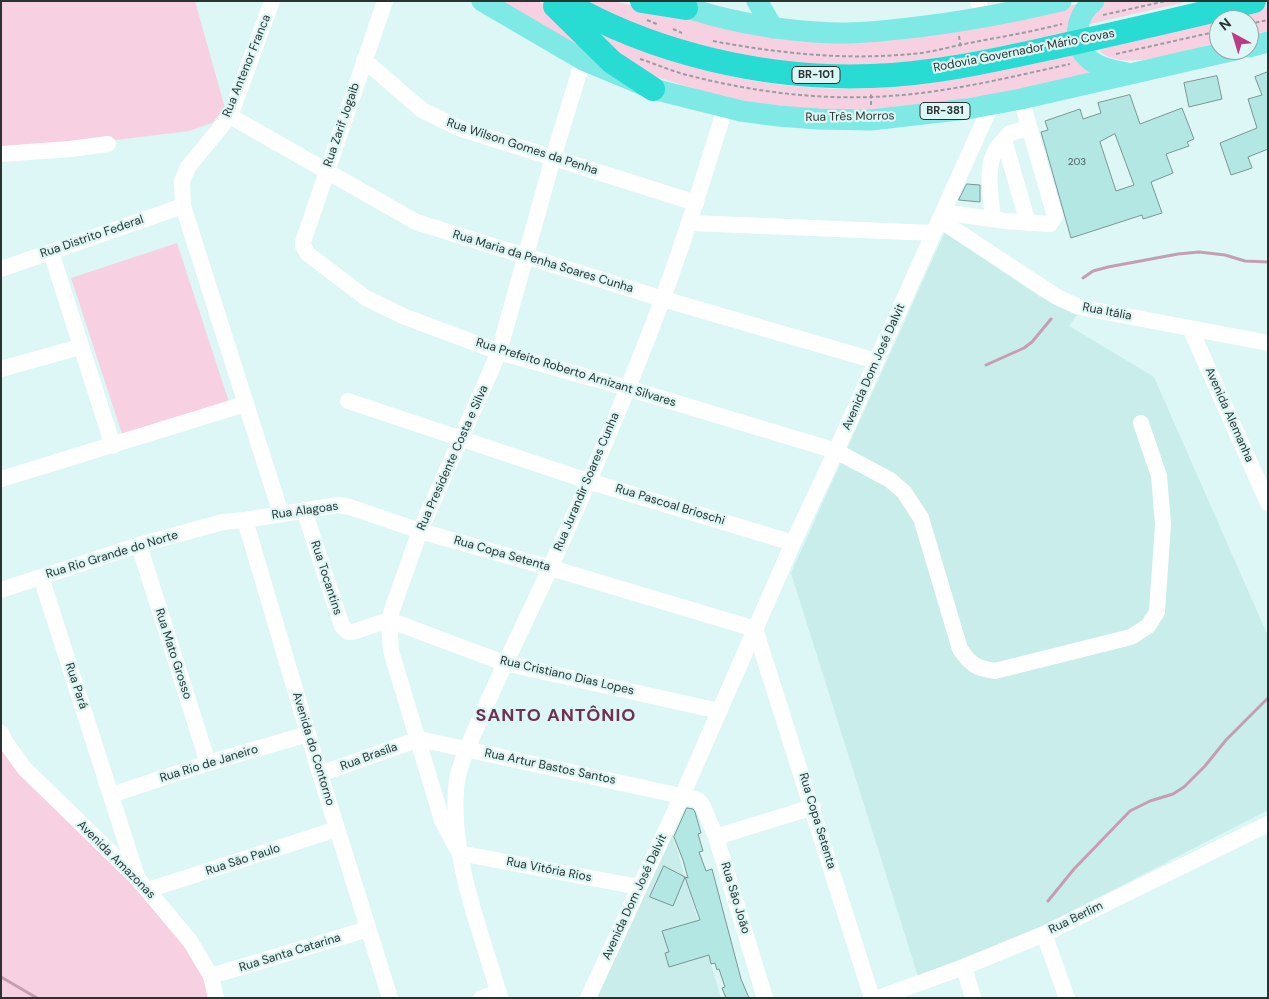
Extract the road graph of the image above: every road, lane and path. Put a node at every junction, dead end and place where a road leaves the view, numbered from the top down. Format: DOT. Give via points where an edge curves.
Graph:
graph roads {
  1 [pos="272,1"];
  2 [pos="385,1"];
  3 [pos="482,1"];
  4 [pos="550,1"];
  5 [pos="563,1"];
  6 [pos="642,1"];
  7 [pos="755,1"];
  8 [pos="1061,1"];
  9 [pos="1094,1"];
  10 [pos="1254,1"];
  11 [pos="677,4"];
  12 [pos="980,9"];
  13 [pos="737,22"];
  14 [pos="773,28"];
  15 [pos="1078,42"];
  16 [pos="1209,56"];
  17 [pos="364,60"];
  18 [pos="583,60"];
  19 [pos="1130,74"];
  20 [pos="653,88"];
  21 [pos="1021,99"];
  22 [pos="991,105"];
  23 [pos="725,108"];
  24 [pos="230,116"];
  25 [pos="1029,128"];
  26 [pos="1004,140"];
  27 [pos="108,144"];
  28 [pos="1,154"];
  29 [pos="553,158"];
  30 [pos="326,170"];
  31 [pos="696,203"];
  32 [pos="183,206"];
  33 [pos="993,220"];
  34 [pos="939,222"];
  35 [pos="690,223"];
  36 [pos="1028,223"];
  37 [pos="305,250"];
  38 [pos="51,252"];
  39 [pos="526,256"];
  40 [pos="1,269"];
  41 [pos="663,298"];
  42 [pos="1190,328"];
  43 [pos="1268,343"];
  44 [pos="80,346"];
  45 [pos="499,352"];
  46 [pos="876,361"];
  47 [pos="1,370"];
  48 [pos="627,388"];
  49 [pos="348,401"];
  50 [pos="245,404"];
  51 [pos="1142,423"];
  52 [pos="462,440"];
  53 [pos="113,446"];
  54 [pos="836,451"];
  55 [pos="1,479"];
  56 [pos="588,481"];
  57 [pos="1268,503"];
  58 [pos="304,510"];
  59 [pos="281,514"];
  60 [pos="245,520"];
  61 [pos="420,531"];
  62 [pos="793,542"];
  63 [pos="139,545"];
  64 [pos="551,568"];
  65 [pos="41,576"];
  66 [pos="1,590"];
  67 [pos="390,620"];
  68 [pos="755,628"];
  69 [pos="504,662"];
  70 [pos="719,711"];
  71 [pos="1,733"];
  72 [pos="308,734"];
  73 [pos="419,739"];
  74 [pos="467,748"];
  75 [pos="208,763"];
  76 [pos="320,774"];
  77 [pos="111,795"];
  78 [pos="682,796"];
  79 [pos="813,807"];
  80 [pos="1268,824"];
  81 [pos="337,830"];
  82 [pos="716,837"];
  83 [pos="459,853"];
  84 [pos="143,884"];
  85 [pos="639,887"];
  86 [pos="368,929"];
  87 [pos="1044,934"];
  88 [pos="964,967"];
  89 [pos="212,976"];
  90 [pos="500,995"];
  91 [pos="216,998"];
  92 [pos="390,998"];
  93 [pos="481,998"];
  94 [pos="588,998"];
  95 [pos="765,998"];
  96 [pos="872,998"];
  97 [pos="878,998"];
  98 [pos="973,998"];
  99 [pos="1067,998"];
  1 -- 24 [label="street, Rua Antenor Franca"];
  2 -- 17 [label="street, Rua Zarif Jogaib"];
  3 -- 18 [label="main road, Rua Três Morros / BR-381"];
  4 -- 20 [label="highway" via="612,62"];
  5 -- 15 [label="highway, Rodovia Governador Mário Covas / BR-101" via="586,15 646,41 692,55 786,73 894,75 950,68"];
  6 -- 11 [label="highway"];
  7 -- 13 [label="main road"];
  7 -- 14 [label="main road"];
  8 -- 12 [label="main road"];
  9 -- 15 [label="main road" via="1085,8 1079,20"];
  10 -- 15 [label="highway, Rodovia Governador Mário Covas / BR-101"];
  11 -- 13 [label="main road"];
  12 -- 14 [label="main road" via="872,32"];
  13 -- 14 [label="main road"];
  15 -- 19 [label="main road" via="1089,60 1102,68"];
  16 -- 19 [label="main road, Rua Três Morros / BR-381"];
  17 -- 29 [label="street, Rua Wilson Gomes da Penha" via="422,110 439,120"];
  17 -- 30 [label="street, Rua Zarif Jogaib"];
  18 -- 20 [label="main road, Rua Três Morros / BR-381"];
  18 -- 29 [label="street, Rua Presidente Costa e Silva"];
  19 -- 21 [label="main road, Rua Três Morros / BR-381"];
  20 -- 23 [label="main road, Rua Três Morros / BR-381"];
  21 -- 22 [label="main road, Rua Três Morros / BR-381"];
  21 -- 25 [label="street"];
  22 -- 23 [label="main road, Rua Três Morros / BR-381" via="871,120 778,116"];
  22 -- 34 [label="street, Avenida Dom José Dalvit"];
  23 -- 31 [label="street, Rua Jurandir Soares Cunha"];
  24 -- 30 [label="street, Rua Maria da Penha Soares Cunha"];
  24 -- 32 [label="street, Rua Antenor Franca" via="188,167 182,181"];
  25 -- 26 [label="street" via="1010,133"];
  25 -- 36 [label="street" via="1055,216 1050,224"];
  26 -- 33 [label="street" via="993,154 990,168"];
  26 -- 36 [label="street"];
  27 -- 28 [label="street"];
  29 -- 31 [label="street, Rua Wilson Gomes da Penha"];
  29 -- 39 [label="street, Rua Presidente Costa e Silva"];
  30 -- 37 [label="street, Rua Zarif Jogaib" via="303,242"];
  30 -- 39 [label="street, Rua Maria da Penha Soares Cunha" via="411,220"];
  31 -- 35 [label="street, Rua Jurandir Soares Cunha"];
  32 -- 38 [label="street, Rua Distrito Federal"];
  32 -- 50 [label="street, Rua Antenor Franca"];
  33 -- 34 [label="street"];
  33 -- 36 [label="street"];
  34 -- 35 [label="street"];
  34 -- 42 [label="street, Rua Itália" via="1049,292 1079,307"];
  34 -- 46 [label="street, Avenida Dom José Dalvit"];
  35 -- 41 [label="street, Rua Jurandir Soares Cunha"];
  37 -- 45 [label="street, Rua Prefeito Roberto Arnizant Silvares" via="366,298 403,316"];
  38 -- 40 [label="street, Rua Distrito Federal"];
  38 -- 44 [label="street"];
  39 -- 41 [label="street, Rua Maria da Penha Soares Cunha"];
  39 -- 45 [label="street, Rua Presidente Costa e Silva"];
  41 -- 46 [label="street, Rua Maria da Penha Soares Cunha"];
  41 -- 48 [label="street, Rua Jurandir Soares Cunha"];
  42 -- 43 [label="street, Rua Itália"];
  42 -- 57 [label="street, Avenida Alemanha"];
  44 -- 47 [label="street"];
  44 -- 53 [label="street"];
  45 -- 48 [label="street, Rua Prefeito Roberto Arnizant Silvares"];
  45 -- 52 [label="street, Rua Presidente Costa e Silva"];
  46 -- 54 [label="street, Avenida Dom José Dalvit"];
  48 -- 54 [label="street, Rua Prefeito Roberto Arnizant Silvares"];
  48 -- 56 [label="street, Rua Jurandir Soares Cunha"];
  49 -- 52 [label="street, Rua Pascoal Brioschi"];
  50 -- 53 [label="street"];
  50 -- 59 [label="street, Rua Antenor Franca"];
  51 -- 54 [label="street, Rua Prefeito Roberto Arnizant Silvares" via="1159,476 1162,514 1157,612 1148,626 1131,637 995,671 970,663 960,649 921,518 904,492 890,480"];
  52 -- 56 [label="street, Rua Pascoal Brioschi"];
  52 -- 61 [label="street, Rua Presidente Costa e Silva"];
  53 -- 55 [label="street"];
  54 -- 62 [label="street, Avenida Dom José Dalvit"];
  56 -- 62 [label="street, Rua Pascoal Brioschi"];
  56 -- 64 [label="street, Rua Jurandir Soares Cunha"];
  58 -- 59 [label="street, Rua Alagoas"];
  58 -- 61 [label="street, Rua Alagoas" via="350,506"];
  58 -- 67 [label="street, Rua Tocantins" via="342,626 348,632 354,632"];
  59 -- 60 [label="street, Rua Alagoas"];
  60 -- 63 [label="street, Rua Rio Grande do Norte" via="223,522"];
  60 -- 72 [label="street, Avenida do Contorno"];
  61 -- 64 [label="street, Rua Copa Setenta"];
  61 -- 67 [label="street, Rua Presidente Costa e Silva"];
  62 -- 68 [label="street, Avenida Dom José Dalvit"];
  63 -- 65 [label="street, Rua Rio Grande do Norte"];
  63 -- 75 [label="street, Rua Mato Grosso"];
  64 -- 68 [label="street, Rua Copa Setenta"];
  64 -- 69 [label="street, Rua Jurandir Soares Cunha"];
  65 -- 66 [label="street, Rua Rio Grande do Norte"];
  65 -- 77 [label="street, Rua Pará"];
  67 -- 69 [label="street, Rua Cristiano Dias Lopes"];
  67 -- 73 [label="street, Rua Presidente Costa e Silva" via="391,651"];
  68 -- 70 [label="street, Avenida Dom José Dalvit"];
  68 -- 79 [label="street, Rua Copa Setenta"];
  69 -- 70 [label="street, Rua Cristiano Dias Lopes"];
  69 -- 74 [label="street, Rua Jurandir Soares Cunha"];
  70 -- 78 [label="street, Avenida Dom José Dalvit"];
  71 -- 84 [label="street, Avenida Amazonas" via="25,769"];
  72 -- 75 [label="street, Rua Rio de Janeiro"];
  72 -- 76 [label="street, Avenida do Contorno"];
  73 -- 74 [label="street, Rua Artur Bastos Santos"];
  73 -- 76 [label="street, Rua Brasíla"];
  73 -- 83 [label="street, Rua Presidente Costa e Silva" via="442,820"];
  74 -- 78 [label="street, Rua Artur Bastos Santos"];
  74 -- 83 [label="street, Rua Jurandir Soares Cunha" via="456,786"];
  75 -- 77 [label="street, Rua Rio de Janeiro"];
  76 -- 81 [label="street, Avenida do Contorno"];
  77 -- 84 [label="street, Rua Pará"];
  78 -- 82 [label="street, Rua São João" via="700,801"];
  78 -- 85 [label="street, Avenida Dom José Dalvit"];
  79 -- 82 [label="street"];
  79 -- 96 [label="street, Rua Copa Setenta"];
  80 -- 87 [label="street, Rua Berlim"];
  81 -- 84 [label="street, Rua São Paulo"];
  81 -- 86 [label="street, Avenida do Contorno"];
  82 -- 95 [label="street, Rua São João"];
  83 -- 85 [label="street, Rua Vitória Rios"];
  83 -- 90 [label="street"];
  84 -- 89 [label="street, Avenida Amazonas" via="190,941"];
  85 -- 94 [label="street, Avenida Dom José Dalvit"];
  86 -- 89 [label="street, Rua Santa Catarina"];
  86 -- 92 [label="street, Avenida do Contorno"];
  87 -- 88 [label="street, Rua Berlim"];
  87 -- 99 [label="street"];
  88 -- 97 [label="street, Rua Berlim"];
  88 -- 98 [label="street"];
  89 -- 91 [label="street, Avenida Amazonas"];
  90 -- 93 [label="street"];
}
